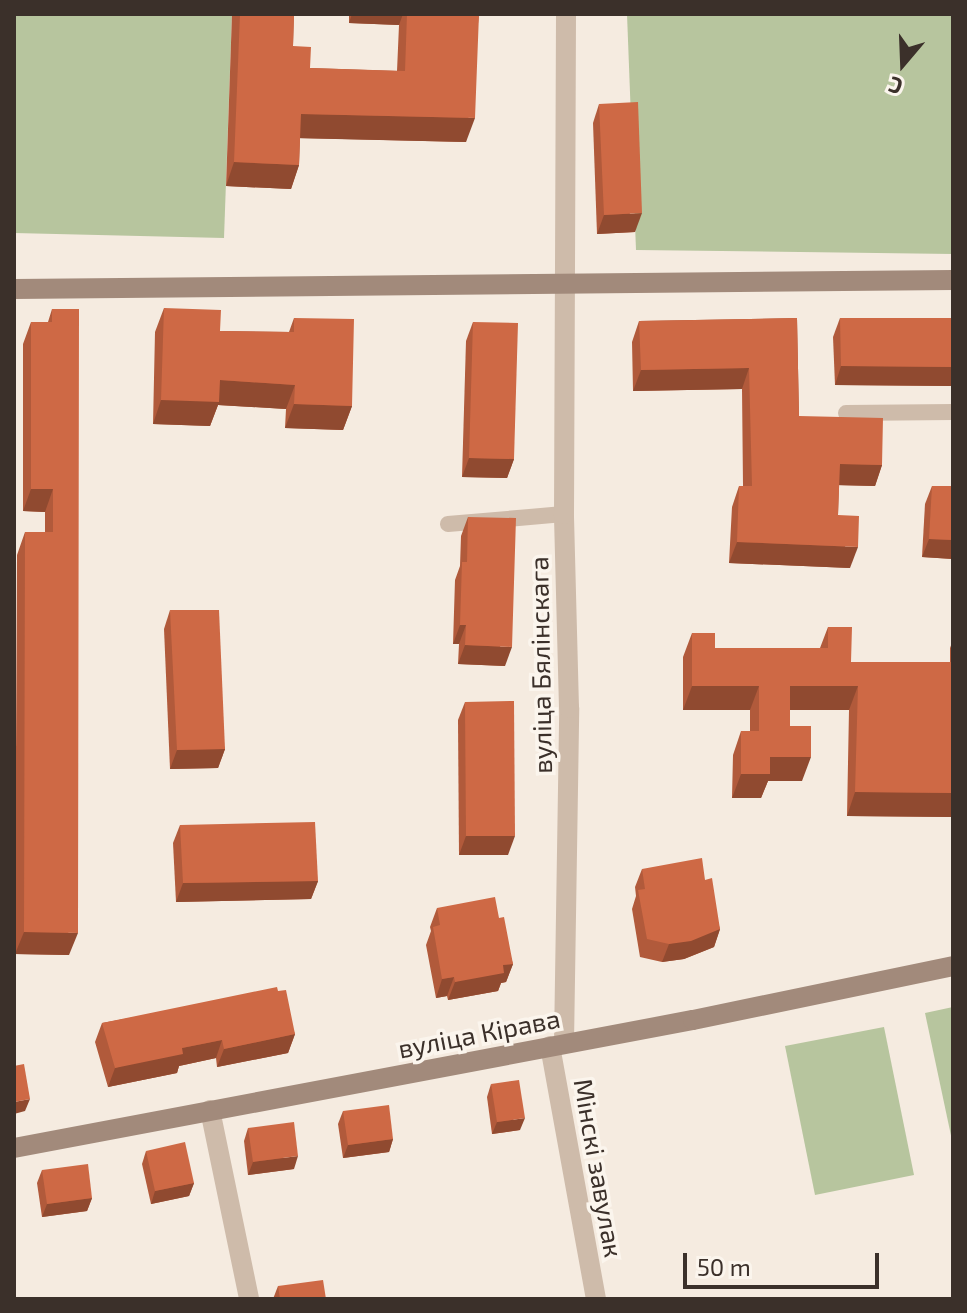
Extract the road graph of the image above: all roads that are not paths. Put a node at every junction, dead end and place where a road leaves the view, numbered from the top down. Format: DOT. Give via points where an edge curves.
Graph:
graph roads {
  1 [pos="566,14"];
  2 [pos="953,280"];
  3 [pos="564,285"];
  4 [pos="14,289"];
  5 [pos="953,412"];
  6 [pos="846,413"];
  7 [pos="564,514"];
  8 [pos="448,524"];
  9 [pos="953,966"];
  10 [pos="557,1045"];
  11 [pos="210,1110"];
  12 [pos="14,1148"];
  13 [pos="249,1299"];
  14 [pos="596,1299"];
  1 -- 3 [label="street, вуліца Бялінскага"];
  2 -- 3 [label="street"];
  3 -- 4 [label="street"];
  3 -- 7 [label="street, вуліца Бялінскага"];
  5 -- 6 [label="lane"];
  7 -- 8 [label="lane"];
  7 -- 10 [label="street, вуліца Бялінскага" via="569,708"];
  9 -- 10 [label="street, вуліца Кірава"];
  10 -- 11 [label="street, вуліца Кірава"];
  10 -- 14 [label="street, Мінскі завулак"];
  11 -- 12 [label="street, вуліца Кірава"];
  11 -- 13 [label="street"];
}
